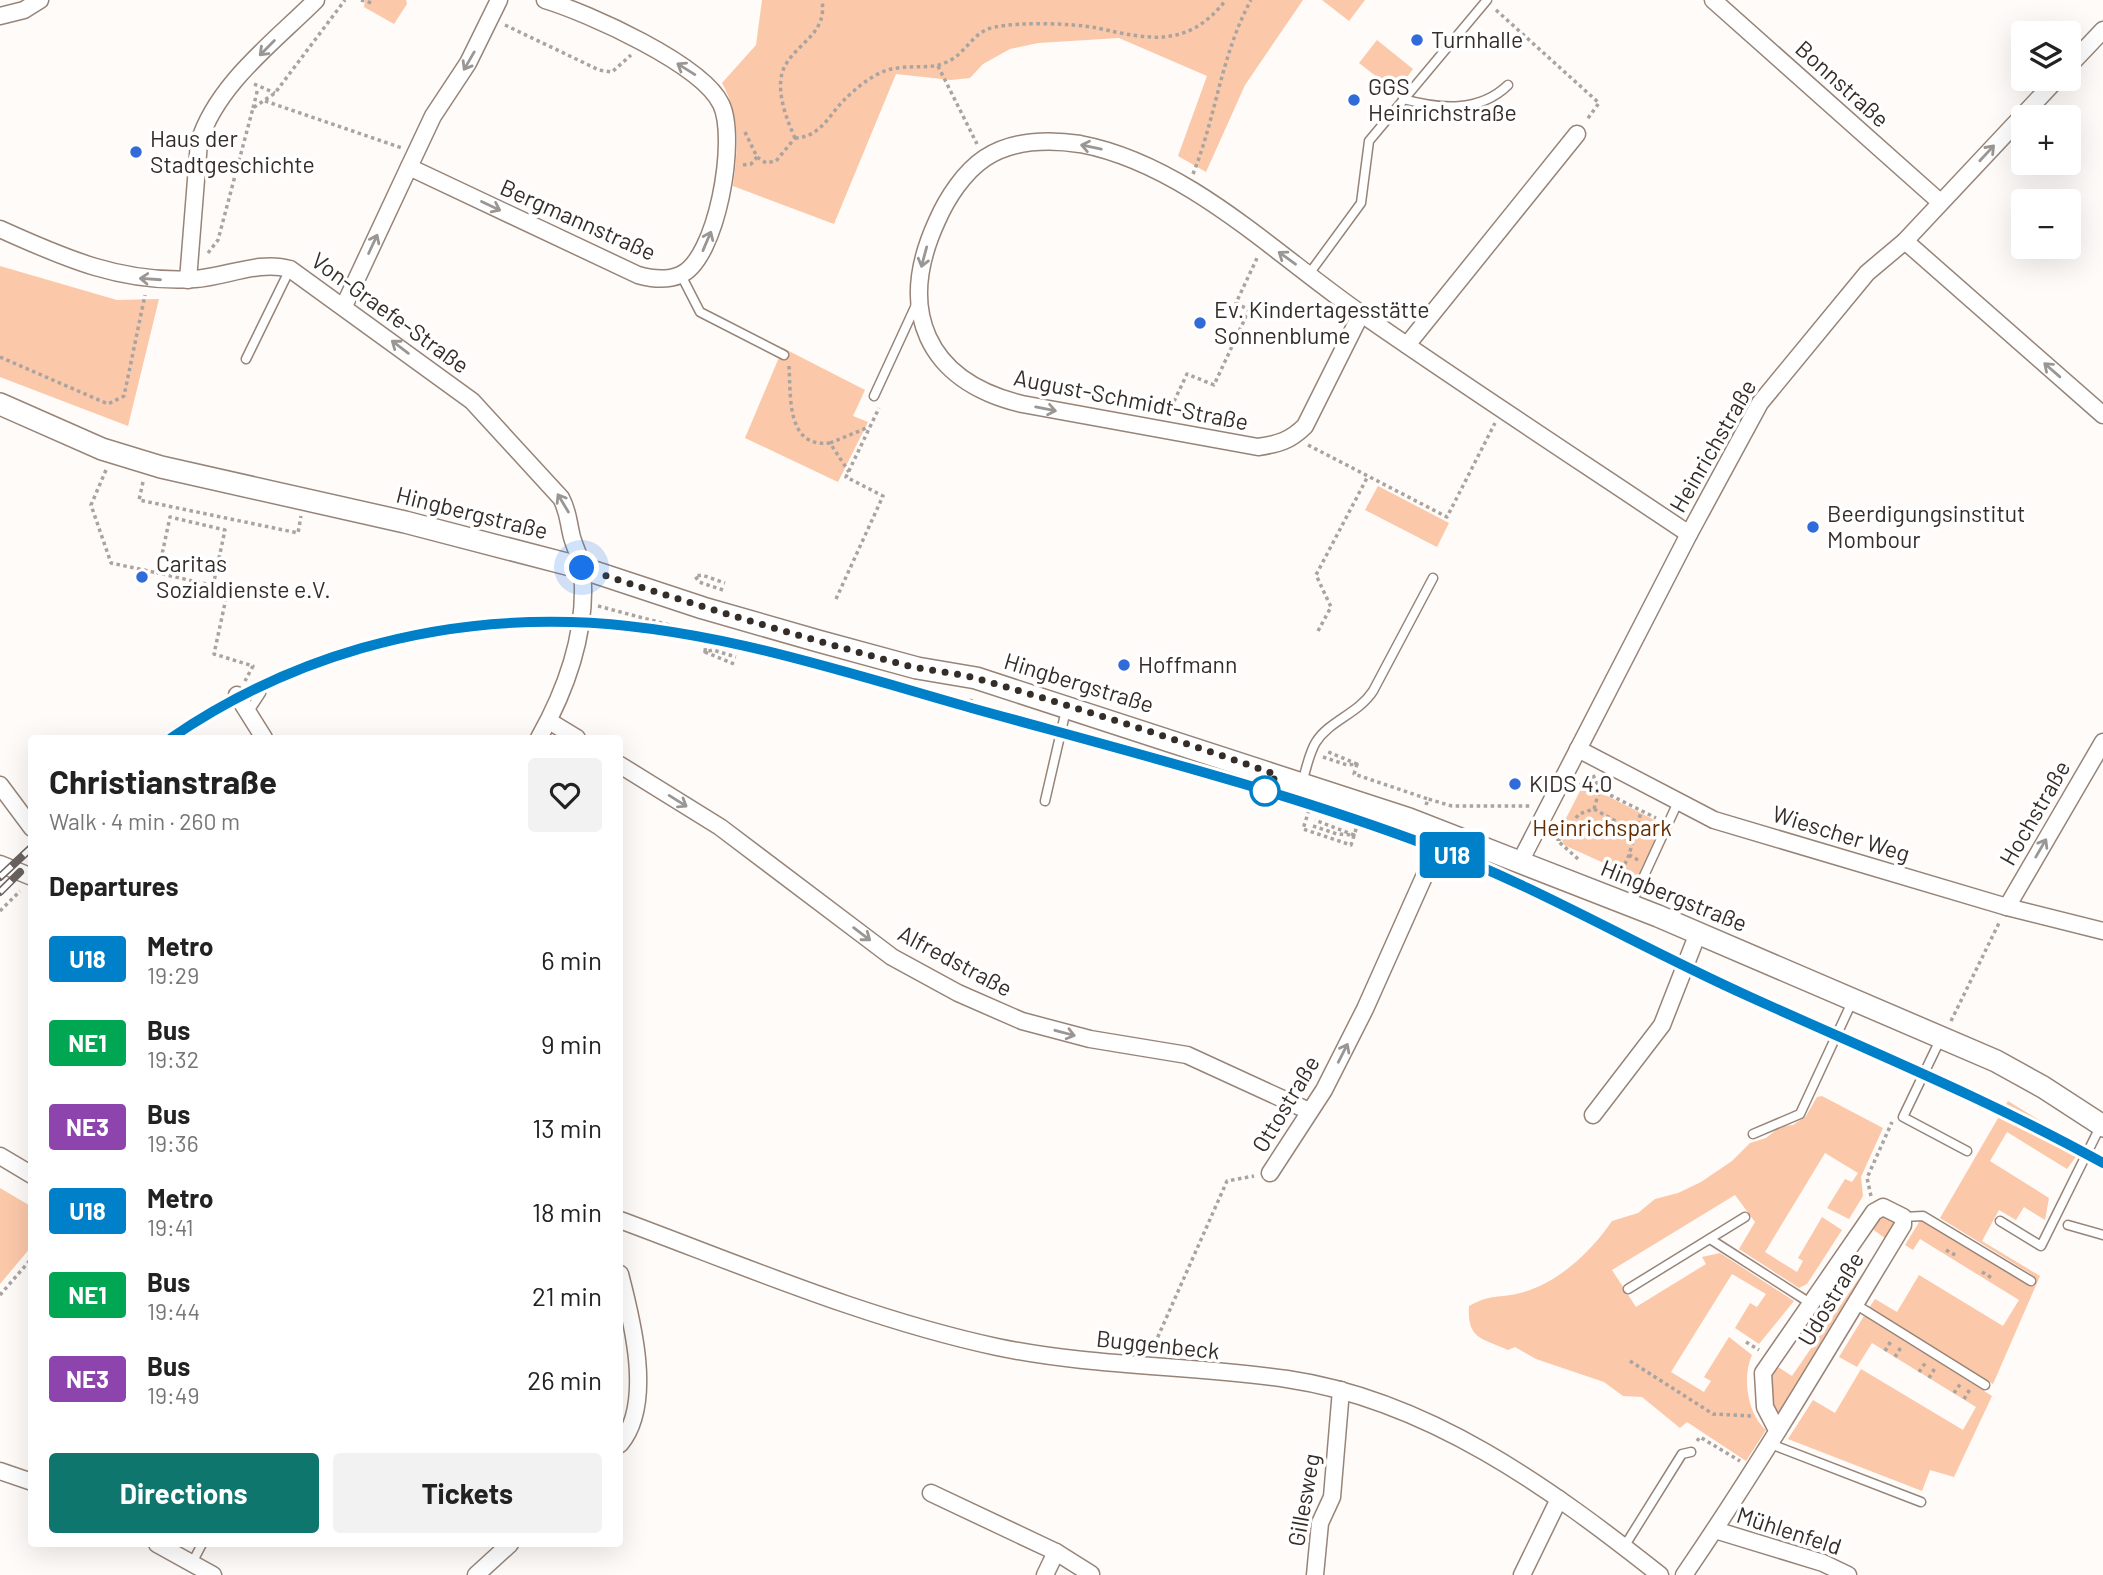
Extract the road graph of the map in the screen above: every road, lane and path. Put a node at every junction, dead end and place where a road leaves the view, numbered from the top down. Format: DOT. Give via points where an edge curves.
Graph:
graph roads {
  1 [pos="40,0"];
  2 [pos="316,0"];
  3 [pos="345,0"];
  4 [pos="361,0"];
  5 [pos="499,0"];
  6 [pos="545,0"];
  7 [pos="822,0"];
  8 [pos="1226,0"];
  9 [pos="1251,0"];
  10 [pos="1713,0"];
  11 [pos="1487,1"];
  12 [pos="372,3"];
  13 [pos="0,16"];
  14 [pos="491,18"];
  15 [pos="2103,30"];
  16 [pos="642,43"];
  17 [pos="2081,53"];
  18 [pos="938,66"];
  19 [pos="242,73"];
  20 [pos="1508,85"];
  21 [pos="258,88"];
  22 [pos="2046,91"];
  23 [pos="275,93"];
  24 [pos="1403,99"];
  25 [pos="265,101"];
  26 [pos="253,108"];
  27 [pos="726,121"];
  28 [pos="1577,134"];
  29 [pos="795,138"];
  30 [pos="984,158"];
  31 [pos="412,160"];
  32 [pos="1187,189"];
  33 [pos="1940,202"];
  34 [pos="0,229"];
  35 [pos="218,240"];
  36 [pos="1905,241"];
  37 [pos="1265,242"];
  38 [pos="290,269"];
  39 [pos="1309,274"];
  40 [pos="681,275"];
  41 [pos="149,279"];
  42 [pos="188,280"];
  43 [pos="919,299"];
  44 [pos="344,306"];
  45 [pos="1361,314"];
  46 [pos="1408,345"];
  47 [pos="784,355"];
  48 [pos="0,357"];
  49 [pos="246,359"];
  50 [pos="874,396"];
  51 [pos="0,404"];
  52 [pos="880,406"];
  53 [pos="1503,409"];
  54 [pos="2103,415"];
  55 [pos="871,426"];
  56 [pos="1161,429"];
  57 [pos="1294,437"];
  58 [pos="830,443"];
  59 [pos="849,472"];
  60 [pos="1367,476"];
  61 [pos="101,484"];
  62 [pos="139,500"];
  63 [pos="214,515"];
  64 [pos="211,527"];
  65 [pos="298,533"];
  66 [pos="1689,534"];
  67 [pos="582,568"];
  68 [pos="158,573"];
  69 [pos="695,576"];
  70 [pos="1433,578"];
  71 [pos="725,583"];
  72 [pos="213,586"];
  73 [pos="691,586"];
  74 [pos="723,590"];
  75 [pos="836,599"];
  76 [pos="581,601"];
  77 [pos="1318,631"];
  78 [pos="705,652"];
  79 [pos="736,657"];
  80 [pos="734,664"];
  81 [pos="261,693"];
  82 [pos="237,695"];
  83 [pos="1067,707"];
  84 [pos="248,713"];
  85 [pos="548,721"];
  86 [pos="262,735"];
  87 [pos="541,735"];
  88 [pos="571,735"];
  89 [pos="2103,742"];
  90 [pos="1578,749"];
  91 [pos="1323,750"];
  92 [pos="1321,757"];
  93 [pos="1600,761"];
  94 [pos="1357,764"];
  95 [pos="623,767"];
  96 [pos="1302,783"];
  97 [pos="0,785"];
  98 [pos="1600,790"];
  99 [pos="1428,799"];
  100 [pos="1045,801"];
  101 [pos="1678,802"];
  102 [pos="1594,809"];
  103 [pos="1309,810"];
  104 [pos="1641,811"];
  105 [pos="1546,812"];
  106 [pos="1315,820"];
  107 [pos="28,823"];
  108 [pos="1418,823"];
  109 [pos="1669,824"];
  110 [pos="1313,826"];
  111 [pos="1357,826"];
  112 [pos="1633,831"];
  113 [pos="1444,832"];
  114 [pos="1354,835"];
  115 [pos="1558,841"];
  116 [pos="1629,855"];
  117 [pos="1578,859"];
  118 [pos="1520,862"];
  119 [pos="0,864"];
  120 [pos="1650,865"];
  121 [pos="1619,877"];
  122 [pos="28,882"];
  123 [pos="1630,905"];
  124 [pos="2007,907"];
  125 [pos="0,911"];
  126 [pos="2103,931"];
  127 [pos="1698,933"];
  128 [pos="1853,1000"];
  129 [pos="1941,1038"];
  130 [pos="1309,1111"];
  131 [pos="1897,1111"];
  132 [pos="1593,1115"];
  133 [pos="2102,1126"];
  134 [pos="1754,1134"];
  135 [pos="1967,1151"];
  136 [pos="0,1156"];
  137 [pos="28,1173"];
  138 [pos="1270,1173"];
  139 [pos="1874,1212"];
  140 [pos="1745,1217"];
  141 [pos="1903,1217"];
  142 [pos="623,1221"];
  143 [pos="2000,1222"];
  144 [pos="2068,1225"];
  145 [pos="2103,1235"];
  146 [pos="1710,1238"];
  147 [pos="1946,1250"];
  148 [pos="1957,1256"];
  149 [pos="28,1263"];
  150 [pos="1982,1272"];
  151 [pos="1992,1278"];
  152 [pos="2031,1281"];
  153 [pos="623,1285"];
  154 [pos="1628,1289"];
  155 [pos="0,1295"];
  156 [pos="1810,1303"];
  157 [pos="1855,1304"];
  158 [pos="1630,1361"];
  159 [pos="1144,1368"];
  160 [pos="1985,1385"];
  161 [pos="1341,1390"];
  162 [pos="1771,1430"];
  163 [pos="1700,1437"];
  164 [pos="623,1438"];
  165 [pos="1690,1452"];
  166 [pos="1753,1469"];
  167 [pos="0,1471"];
  168 [pos="28,1481"];
  169 [pos="931,1493"];
  170 [pos="1559,1499"];
  171 [pos="1921,1502"];
  172 [pos="1715,1530"];
  173 [pos="163,1547"];
  174 [pos="200,1547"];
  175 [pos="507,1547"];
  176 [pos="1624,1547"];
  177 [pos="1056,1552"];
  178 [pos="192,1563"];
  179 [pos="1091,1574"];
  180 [pos="213,1575"];
  181 [pos="476,1575"];
  182 [pos="1045,1575"];
  183 [pos="1315,1575"];
  184 [pos="1522,1575"];
  185 [pos="1660,1575"];
  186 [pos="1684,1575"];
  187 [pos="1848,1575"];
  1 -- 13 [label="street"];
  2 -- 19 [label="street, one-way"];
  3 -- 23 [label="path"];
  4 -- 12 [label="path"];
  5 -- 14 [label="street"];
  6 -- 16 [label="street, Bergmannstraße"];
  7 -- 29 [label="path" via="818,30 786,63 781,77 787,120"];
  8 -- 18 [label="path" via="1199,28 1160,38 1138,38 1094,27 992,27"];
  9 -- 32 [label="path" via="1238,23 1205,146"];
  10 -- 33 [label="street, Bonnstraße"];
  11 -- 24 [label="lane"];
  11 -- 28 [label="path" via="1599,103"];
  14 -- 16 [label="path" via="599,70 620,68"];
  14 -- 31 [label="street, one-way"];
  15 -- 17 [label="street"];
  27 -- 16 [label="street, Bergmannstraße, one-way" via="721,104 707,85"];
  18 -- 29 [label="path" via="882,72 843,102 820,128"];
  18 -- 30 [label="path"];
  19 -- 21 [label="path"];
  19 -- 42 [label="street" via="211,114 199,142"];
  20 -- 24 [label="lane" via="1494,99 1475,105 1429,106"];
  21 -- 23 [label="path"];
  21 -- 26 [label="path"];
  33 -- 22 [label="street, Heinrichstraße, one-way"];
  23 -- 25 [label="path"];
  24 -- 39 [label="lane" via="1369,141 1361,203"];
  25 -- 26 [label="path"];
  25 -- 31 [label="path"];
  26 -- 35 [label="path"];
  27 -- 29 [label="path" via="742,126 757,157 766,163 776,161"];
  40 -- 27 [label="street, Bergmannstraße, one-way" via="699,259 711,236 724,167"];
  28 -- 46 [label="street"];
  32 -- 30 [label="street, August-Schmidt-Straße, one-way" via="1126,158 1068,142 1033,142"];
  30 -- 43 [label="street, August-Schmidt-Straße, one-way" via="959,184 939,215 923,257"];
  31 -- 40 [label="street, Bergmannstraße, one-way" via="638,275 657,280"];
  44 -- 31 [label="street, one-way"];
  32 -- 37 [label="street, August-Schmidt-Straße"];
  33 -- 36 [label="street, Heinrichstraße"];
  34 -- 41 [label="street, Von-Graefe-Straße" via="85,266"];
  54 -- 36 [label="street, one-way"];
  36 -- 66 [label="street, Heinrichstraße" via="1867,273 1760,403"];
  39 -- 37 [label="street, August-Schmidt-Straße, one-way"];
  37 -- 56 [label="path" via="1236,303 1250,310 1214,385 1187,374"];
  38 -- 42 [label="street, Von-Graefe-Straße" via="267,266"];
  38 -- 44 [label="street, Von-Graefe-Straße"];
  38 -- 49 [label="lane"];
  39 -- 45 [label="street, August-Schmidt-Straße"];
  40 -- 47 [label="lane" via="700,312"];
  42 -- 41 [label="street, Von-Graefe-Straße, one-way"];
  41 -- 48 [label="path" via="124,396 107,404"];
  43 -- 50 [label="lane"];
  43 -- 56 [label="street, August-Schmidt-Straße, one-way" via="921,323 936,353 953,373 987,394"];
  67 -- 44 [label="street, Von-Graefe-Straße, one-way" via="570,533 569,512 516,447 472,401"];
  45 -- 46 [label="street, August-Schmidt-Straße"];
  45 -- 57 [label="street" via="1305,426"];
  46 -- 53 [label="street, August-Schmidt-Straße"];
  47 -- 58 [label="path" via="789,365 793,423 804,439"];
  51 -- 67 [label="street, Hingbergstraße" via="102,449 161,467"];
  52 -- 55 [label="path"];
  53 -- 60 [label="path" via="1447,517"];
  53 -- 66 [label="street, August-Schmidt-Straße"];
  55 -- 58 [label="path"];
  55 -- 59 [label="path"];
  56 -- 57 [label="street, August-Schmidt-Straße" via="1258,447"];
  57 -- 60 [label="path"];
  58 -- 59 [label="path"];
  59 -- 75 [label="path" via="846,477 883,496"];
  60 -- 77 [label="path" via="1316,575 1331,607"];
  61 -- 68 [label="path" via="90,505 111,563"];
  62 -- 63 [label="path"];
  63 -- 64 [label="path"];
  63 -- 65 [label="path"];
  64 -- 68 [label="path" via="170,517"];
  64 -- 72 [label="path" via="225,530"];
  66 -- 90 [label="street, Heinrichstraße"];
  67 -- 76 [label="street"];
  67 -- 83 [label="street, Hingbergstraße" via="818,642 976,678"];
  68 -- 72 [label="path"];
  69 -- 71 [label="path"];
  69 -- 73 [label="path"];
  69 -- 74 [label="path" via="699,582"];
  70 -- 96 [label="lane" via="1366,701 1316,742"];
  72 -- 82 [label="path" via="228,589 214,653 253,666"];
  76 -- 78 [label="path" via="707,635"];
  76 -- 85 [label="street" via="577,645"];
  78 -- 79 [label="path"];
  78 -- 80 [label="path"];
  81 -- 84 [label="lane"];
  82 -- 84 [label="street"];
  83 -- 96 [label="street, Hingbergstraße"];
  83 -- 100 [label="lane"];
  84 -- 86 [label="street"];
  85 -- 87 [label="street"];
  85 -- 88 [label="street"];
  124 -- 89 [label="street, Hochstraße, one-way"];
  90 -- 93 [label="street, Wiescher Weg"];
  90 -- 105 [label="street, Heinrichstraße"];
  91 -- 94 [label="path"];
  92 -- 94 [label="path"];
  93 -- 98 [label="path" via="1593,777"];
  93 -- 101 [label="street, Wiescher Weg"];
  94 -- 99 [label="path" via="1354,774"];
  95 -- 130 [label="street, Alfredstraße, one-way" via="720,827 892,957 958,993 1022,1021 1187,1055"];
  96 -- 108 [label="street, Hingbergstraße"];
  97 -- 107 [label="street"];
  98 -- 102 [label="path"];
  98 -- 104 [label="path"];
  99 -- 105 [label="path" via="1452,806 1527,803"];
  99 -- 108 [label="path"];
  101 -- 109 [label="lane"];
  101 -- 124 [label="street, Wiescher Weg" via="1714,820"];
  102 -- 112 [label="path"];
  102 -- 115 [label="path" via="1579,814"];
  103 -- 114 [label="path" via="1303,828 1351,845"];
  104 -- 109 [label="path"];
  104 -- 112 [label="path"];
  105 -- 115 [label="path" via="1561,820"];
  105 -- 118 [label="street, Heinrichstraße"];
  106 -- 114 [label="path"];
  108 -- 113 [label="street, Hingbergstraße"];
  109 -- 120 [label="lane"];
  110 -- 114 [label="path"];
  111 -- 114 [label="path"];
  112 -- 116 [label="path"];
  113 -- 118 [label="street, Hingbergstraße"];
  130 -- 113 [label="street, Ottostraße, one-way" via="1365,1009"];
  115 -- 117 [label="path"];
  116 -- 120 [label="path"];
  116 -- 121 [label="path"];
  118 -- 123 [label="street, Hingbergstraße"];
  119 -- 122 [label="street"];
  120 -- 123 [label="lane"];
  122 -- 125 [label="path"];
  123 -- 127 [label="street, Hingbergstraße"];
  124 -- 126 [label="street, Wiescher Weg"];
  124 -- 129 [label="path"];
  127 -- 128 [label="street, Hingbergstraße"];
  127 -- 132 [label="street" via="1662,1025"];
  128 -- 129 [label="street, Hingbergstraße"];
  128 -- 134 [label="lane" via="1800,1114"];
  129 -- 133 [label="street, Hingbergstraße" via="1996,1061"];
  129 -- 135 [label="lane" via="1903,1117"];
  130 -- 138 [label="street, Ottostraße"];
  131 -- 139 [label="path" via="1867,1178"];
  133 -- 143 [label="lane" via="2041,1246"];
  136 -- 137 [label="street"];
  138 -- 159 [label="path, Ottostraße" via="1227,1181"];
  139 -- 141 [label="street" via="1883,1207"];
  139 -- 156 [label="street, Udostraße"];
  140 -- 146 [label="lane"];
  141 -- 152 [label="lane" via="1923,1216"];
  141 -- 157 [label="street, Udostraße" via="1903,1225"];
  142 -- 159 [label="street, Buggenbeck" via="895,1322 998,1347"];
  144 -- 145 [label="lane"];
  146 -- 154 [label="lane"];
  146 -- 156 [label="lane"];
  147 -- 148 [label="path"];
  149 -- 155 [label="path"];
  150 -- 151 [label="path"];
  153 -- 164 [label="street" via="639,1388 635,1416"];
  156 -- 162 [label="street, Udostraße" via="1763,1373"];
  157 -- 160 [label="lane"];
  157 -- 162 [label="street, Udostraße"];
  158 -- 162 [label="path" via="1713,1414"];
  159 -- 161 [label="street, Buggenbeck" via="1286,1379"];
  161 -- 170 [label="street, Buggenbeck" via="1437,1427"];
  161 -- 183 [label="street, Gillesweg" via="1332,1497 1320,1523"];
  162 -- 166 [label="street, Udostraße"];
  162 -- 171 [label="lane"];
  163 -- 166 [label="path"];
  165 -- 176 [label="lane" via="1682,1454"];
  166 -- 172 [label="street, Udostraße"];
  167 -- 168 [label="street"];
  169 -- 177 [label="street"];
  170 -- 176 [label="street, Buggenbeck"];
  170 -- 184 [label="street"];
  172 -- 186 [label="street, Udostraße"];
  172 -- 187 [label="street, Mühlenfeld"];
  173 -- 178 [label="street"];
  174 -- 178 [label="lane"];
  175 -- 181 [label="street"];
  176 -- 185 [label="street, Buggenbeck"];
  177 -- 179 [label="street"];
  177 -- 182 [label="street"];
  178 -- 180 [label="street"];
}
